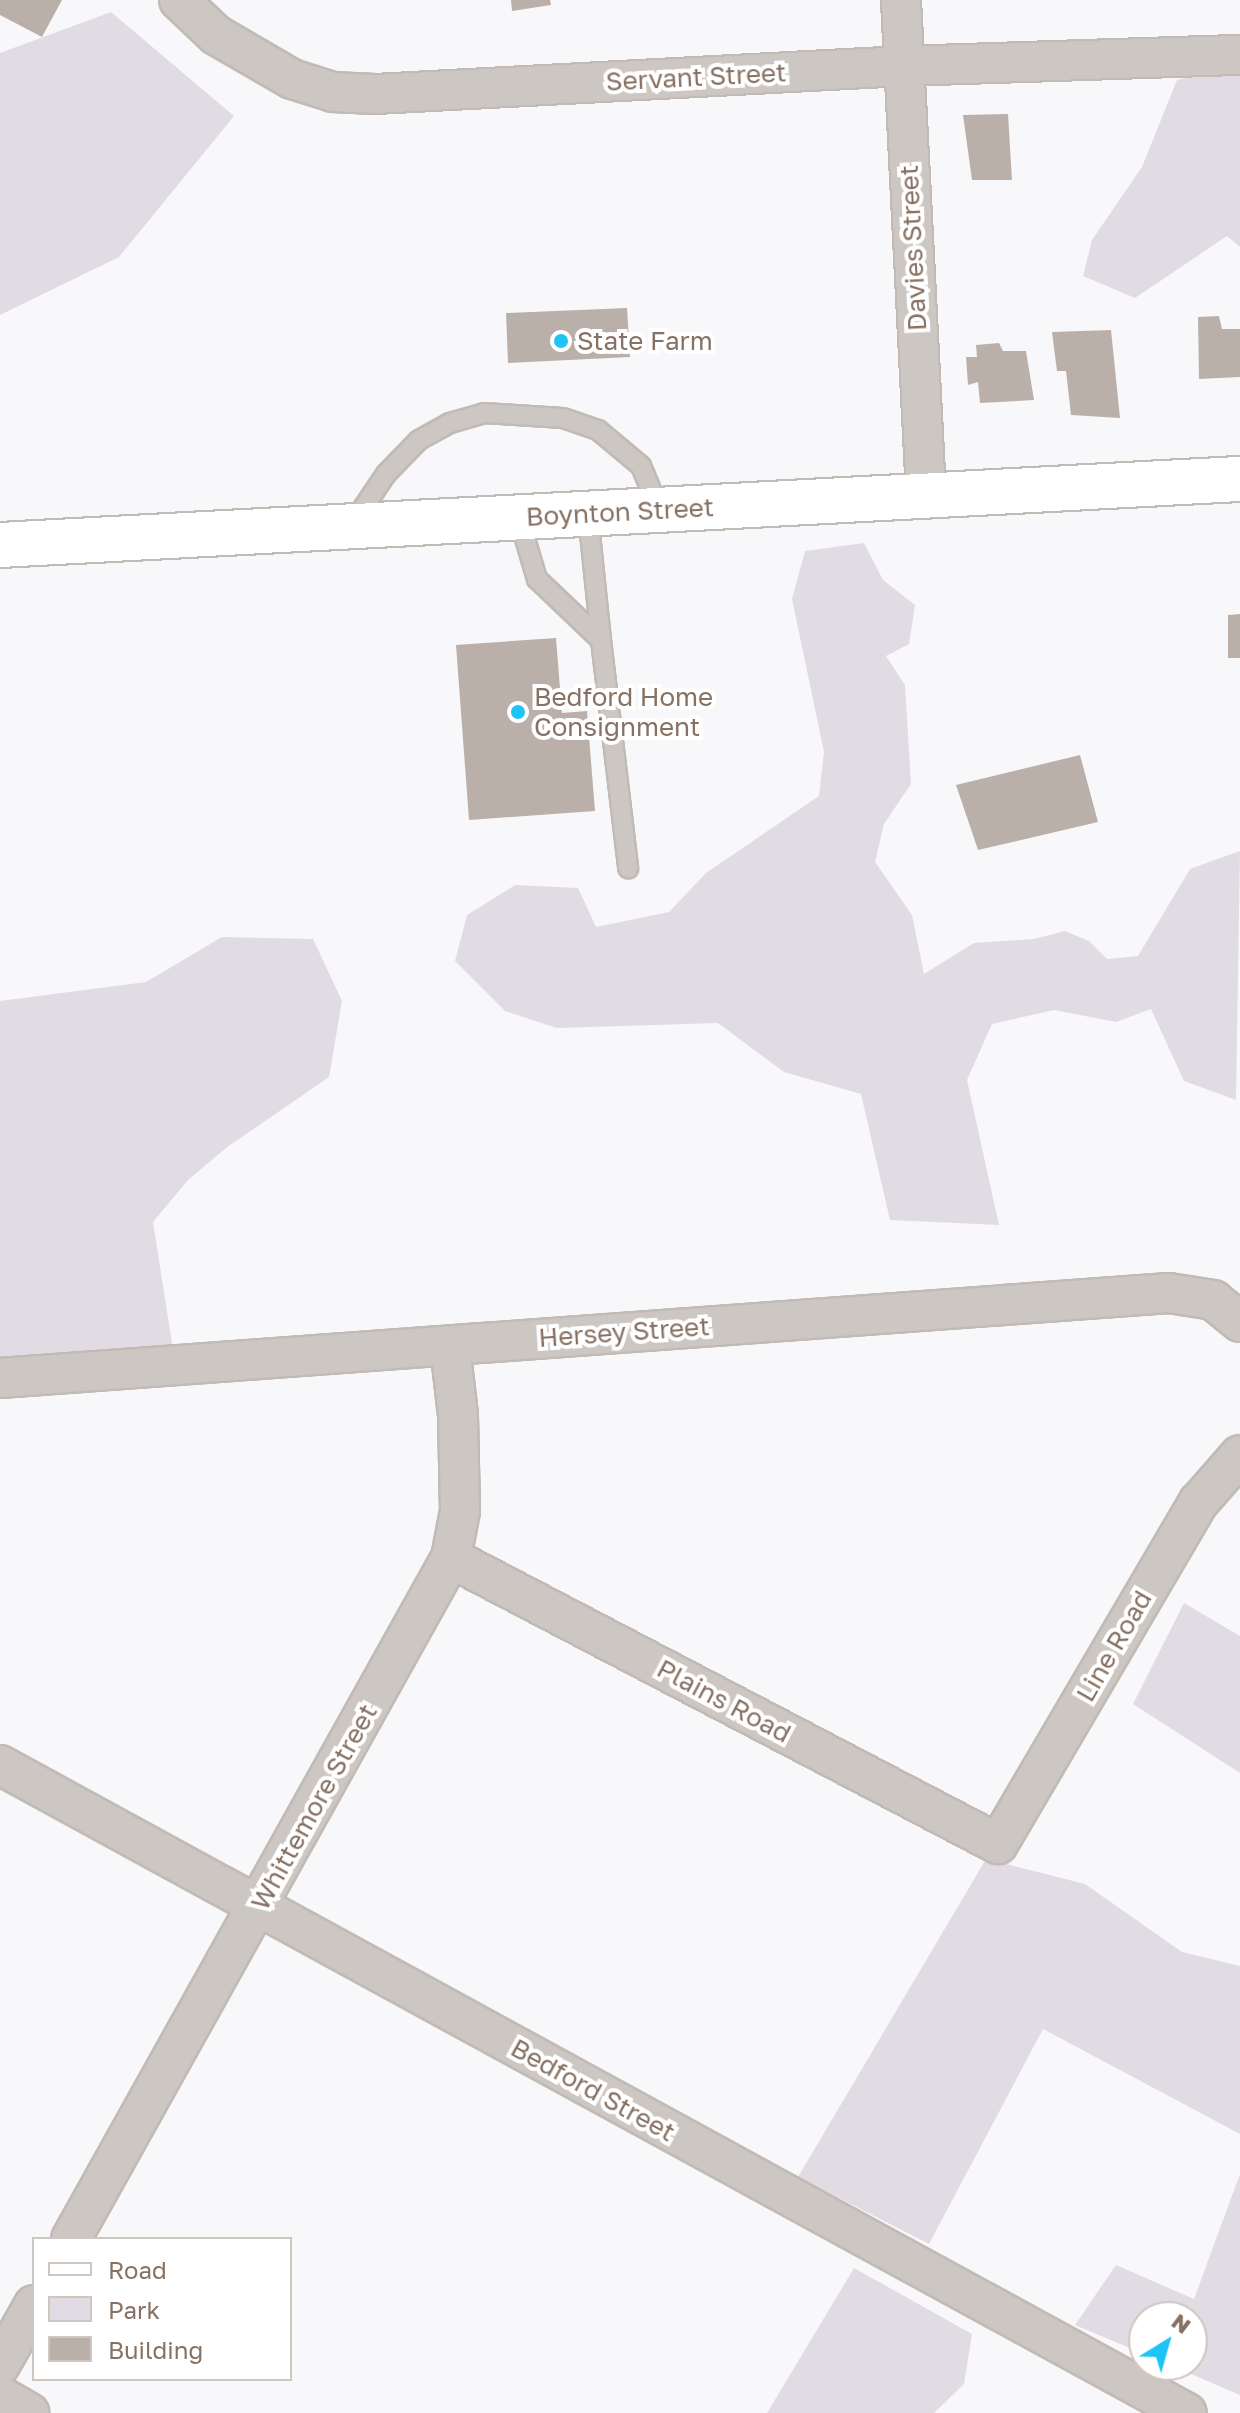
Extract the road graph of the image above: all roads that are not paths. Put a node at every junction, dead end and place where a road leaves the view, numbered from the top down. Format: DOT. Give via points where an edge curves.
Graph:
graph roads {
  1 [pos="179,0"];
  2 [pos="901,0"];
  3 [pos="1240,55"];
  4 [pos="904,66"];
  5 [pos="1240,479"];
  6 [pos="926,496"];
  7 [pos="659,509"];
  8 [pos="588,514"];
  9 [pos="519,518"];
  10 [pos="349,528"];
  11 [pos="0,545"];
  12 [pos="601,640"];
  13 [pos="628,868"];
  14 [pos="1240,1322"];
  15 [pos="450,1347"];
  16 [pos="0,1378"];
  17 [pos="1240,1455"];
  18 [pos="451,1558"];
  19 [pos="0,1765"];
  20 [pos="998,1844"];
  21 [pos="257,1908"];
  22 [pos="72,2237"];
  23 [pos="32,2309"];
  24 [pos="0,2365"];
  25 [pos="0,2396"];
  26 [pos="30,2413"];
  27 [pos="1187,2413"];
  1 -- 4 [label="street, Servant Street" via="216,35 254,58 333,92"];
  2 -- 4 [label="street, Davies Street"];
  3 -- 4 [label="street, Servant Street"];
  4 -- 6 [label="street, Davies Street"];
  5 -- 6 [label="street, Boynton Street"];
  6 -- 7 [label="street, Boynton Street"];
  7 -- 8 [label="street, Boynton Street"];
  7 -- 10 [label="lane" via="641,466 598,430 527,412 484,413 419,440 386,474"];
  8 -- 9 [label="street, Boynton Street"];
  8 -- 12 [label="lane"];
  9 -- 10 [label="street, Boynton Street"];
  9 -- 12 [label="lane" via="537,579"];
  10 -- 11 [label="street, Boynton Street"];
  12 -- 13 [label="lane"];
  14 -- 15 [label="street, Hersey Street" via="1213,1300 1169,1293"];
  15 -- 16 [label="street, Hersey Street"];
  15 -- 18 [label="street, Whittemore Street" via="460,1511"];
  17 -- 20 [label="street, Line Road" via="1199,1502"];
  18 -- 20 [label="street, Plains Road"];
  18 -- 21 [label="street, Whittemore Street"];
  19 -- 21 [label="street, Bedford Street"];
  21 -- 22 [label="street, Whittemore Street"];
  21 -- 27 [label="street, Bedford Street"];
  23 -- 24 [label="street"];
  25 -- 26 [label="street"];
}
